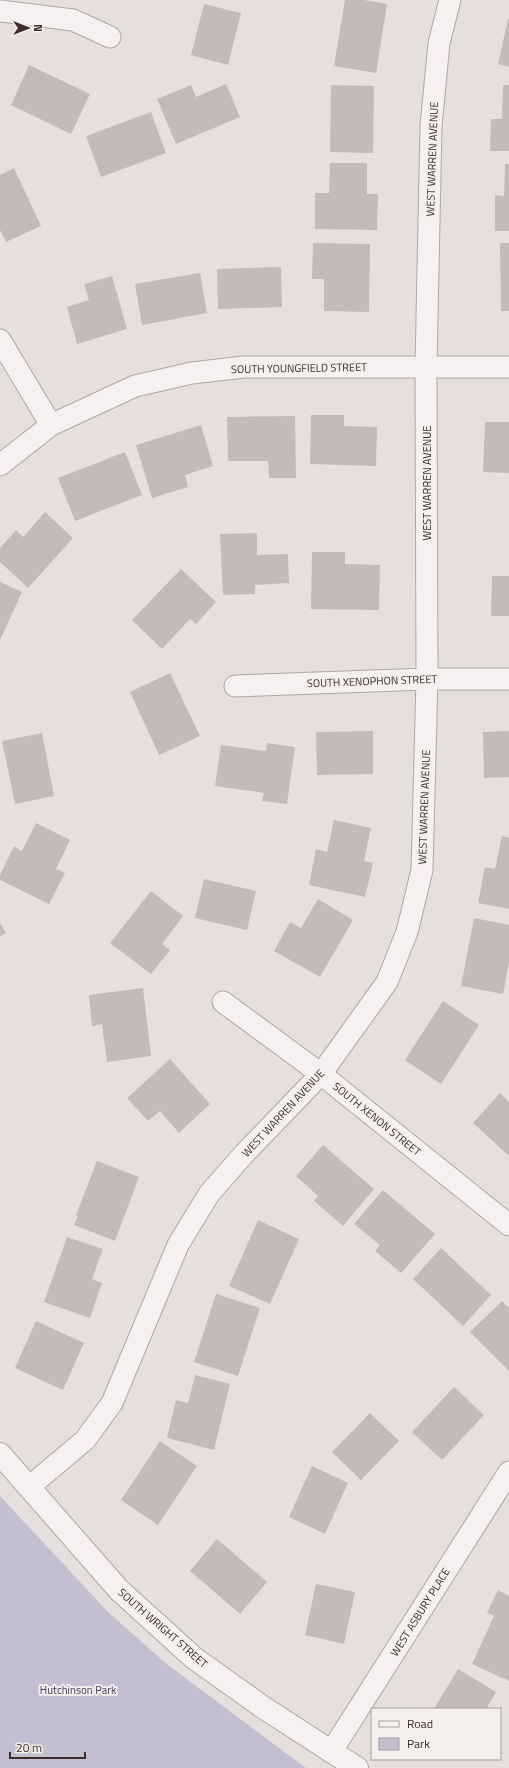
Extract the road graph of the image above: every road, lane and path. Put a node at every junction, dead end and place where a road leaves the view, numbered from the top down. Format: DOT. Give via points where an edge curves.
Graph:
graph roads {
  1 [pos="450,0"];
  2 [pos="0,11"];
  3 [pos="110,37"];
  4 [pos="0,340"];
  5 [pos="426,367"];
  6 [pos="509,367"];
  7 [pos="51,425"];
  8 [pos="0,465"];
  9 [pos="427,679"];
  10 [pos="509,679"];
  11 [pos="235,686"];
  12 [pos="223,1002"];
  13 [pos="321,1074"];
  14 [pos="509,1225"];
  15 [pos="0,1454"];
  16 [pos="509,1472"];
  17 [pos="29,1487"];
  18 [pos="331,1752"];
  19 [pos="357,1768"];
  1 -- 5 [label="street, WEST WARREN AVENUE" via="439,43 431,126"];
  2 -- 3 [label="street" via="73,20"];
  4 -- 7 [label="street"];
  5 -- 6 [label="street, SOUTH YOUNGFIELD STREET"];
  5 -- 7 [label="street, SOUTH YOUNGFIELD STREET" via="244,367 192,373 134,386"];
  5 -- 9 [label="street, WEST WARREN AVENUE"];
  7 -- 8 [label="street, SOUTH YOUNGFIELD STREET"];
  9 -- 10 [label="street, SOUTH XENOPHON STREET"];
  9 -- 11 [label="street, SOUTH XENOPHON STREET"];
  9 -- 13 [label="street, WEST WARREN AVENUE" via="422,870 407,932 387,982"];
  12 -- 13 [label="street, SOUTH XENON STREET"];
  13 -- 14 [label="street, SOUTH XENON STREET"];
  13 -- 17 [label="street, WEST WARREN AVENUE" via="209,1194 178,1245 112,1403 85,1440"];
  15 -- 17 [label="street, SOUTH WRIGHT STREET"];
  16 -- 18 [label="street, WEST ASBURY PLACE"];
  17 -- 18 [label="street, SOUTH WRIGHT STREET" via="119,1590 194,1658"];
  18 -- 19 [label="street, SOUTH WRIGHT STREET"];
}
